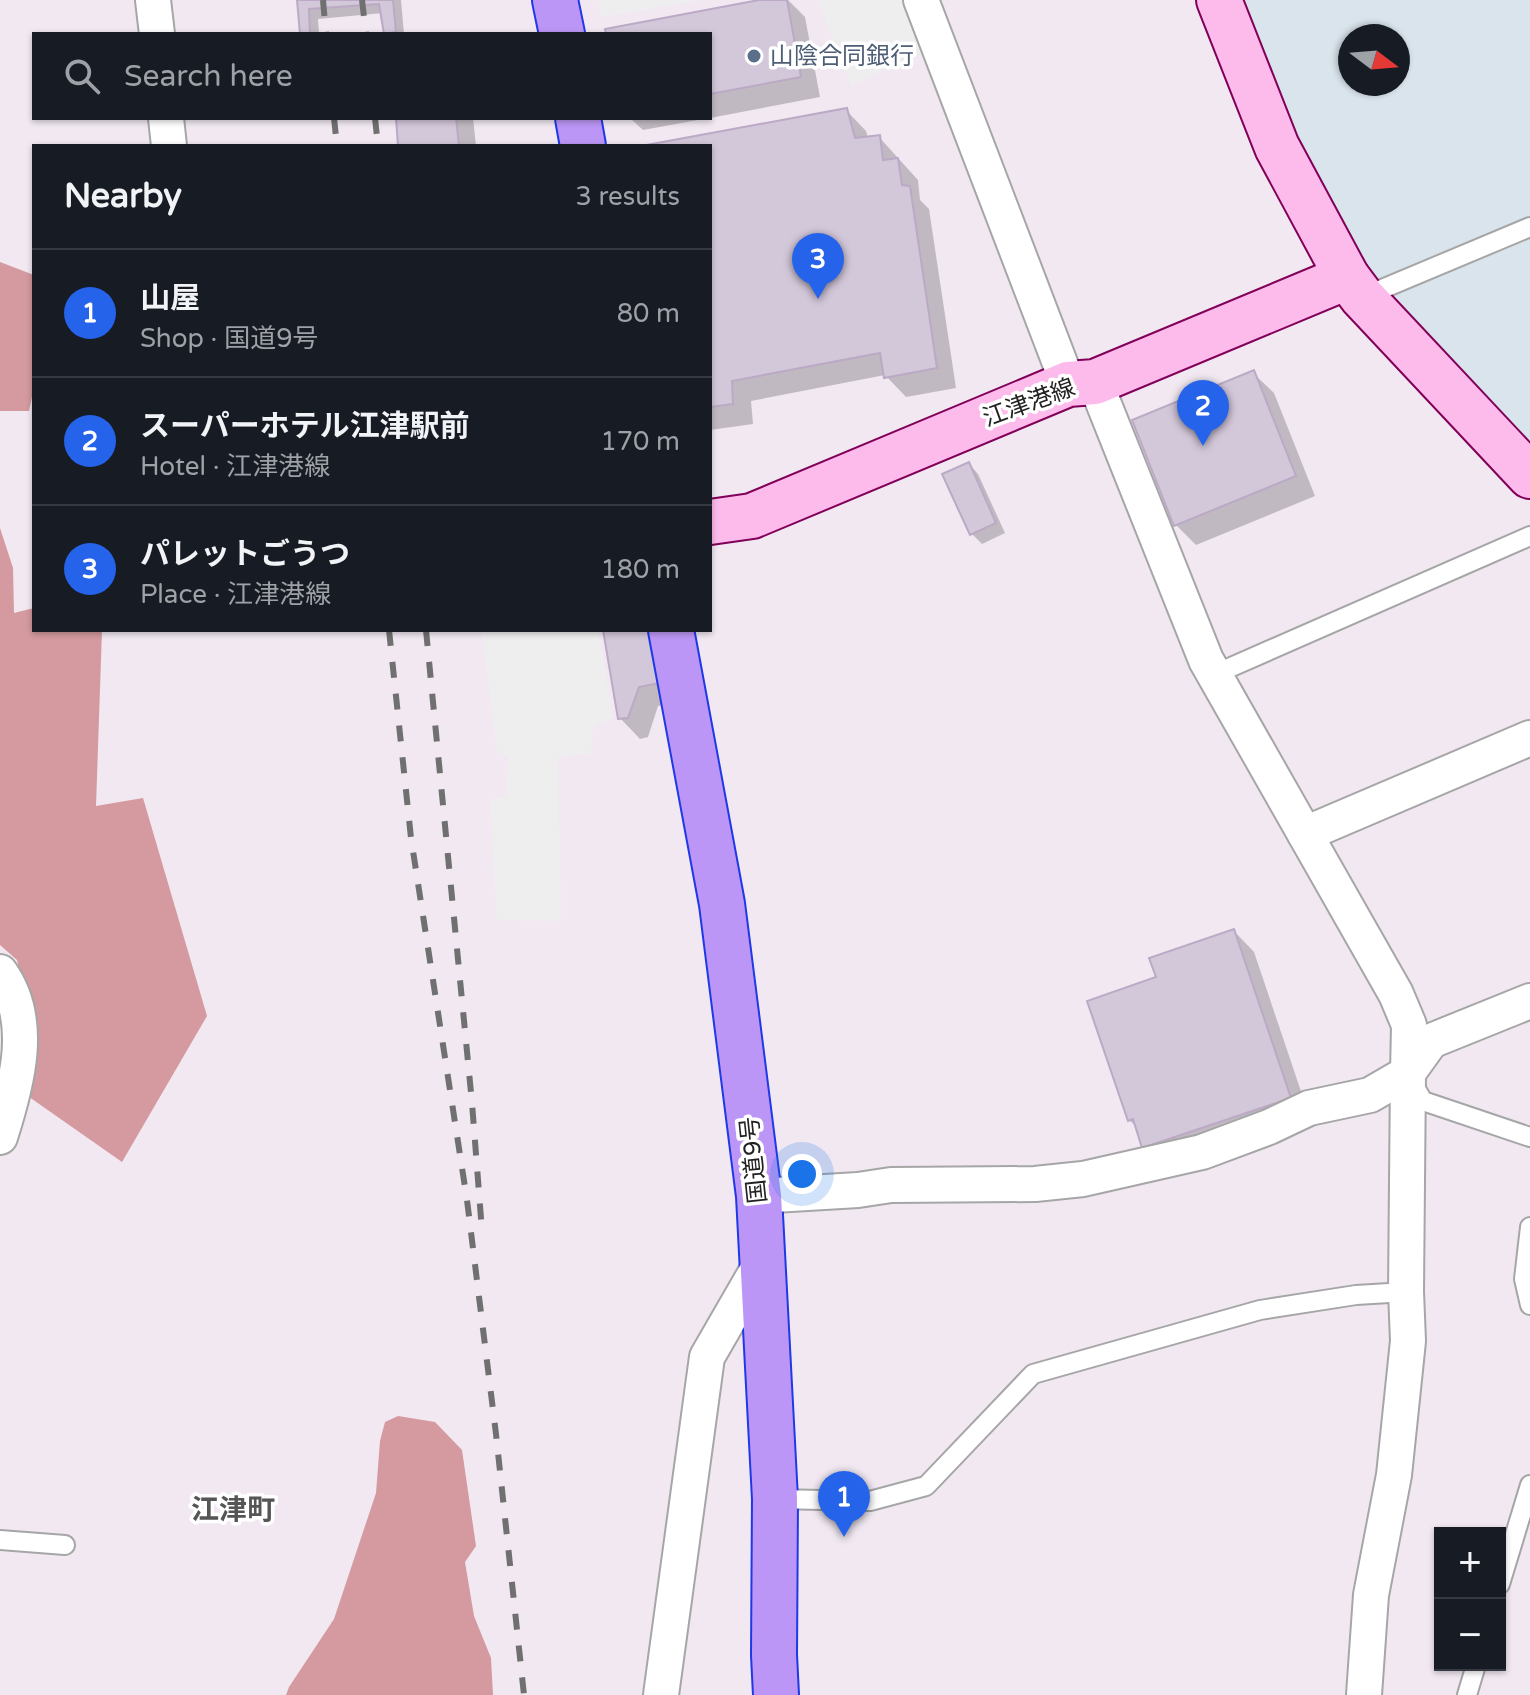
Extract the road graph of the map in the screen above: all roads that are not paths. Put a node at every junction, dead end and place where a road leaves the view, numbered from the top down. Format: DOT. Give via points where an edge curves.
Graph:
graph roads {
  1 [pos="153,0"];
  2 [pos="555,0"];
  3 [pos="921,0"];
  4 [pos="1219,0"];
  5 [pos="157,32"];
  6 [pos="562,32"];
  7 [pos="166,120"];
  8 [pos="578,120"];
  9 [pos="169,144"];
  10 [pos="583,144"];
  11 [pos="1530,227"];
  12 [pos="1355,287"];
  13 [pos="1081,383"];
  14 [pos="1530,476"];
  15 [pos="712,522"];
  16 [pos="1530,536"];
  17 [pos="671,632"];
  18 [pos="1213,675"];
  19 [pos="1530,738"];
  20 [pos="1305,834"];
  21 [pos="0,972"];
  22 [pos="1530,1001"];
  23 [pos="1408,1073"];
  24 [pos="0,1137"];
  25 [pos="1530,1137"];
  26 [pos="759,1196"];
  27 [pos="1530,1227"];
  28 [pos="763,1260"];
  29 [pos="1406,1292"];
  30 [pos="1530,1305"];
  31 [pos="1530,1485"];
  32 [pos="775,1499"];
  33 [pos="0,1540"];
  34 [pos="65,1545"];
  35 [pos="1506,1564"];
  36 [pos="1474,1671"];
  37 [pos="775,1675"];
  38 [pos="661,1695"];
  39 [pos="1364,1695"];
  40 [pos="1467,1695"];
  1 -- 5 [label="street"];
  2 -- 6 [label="highway"];
  3 -- 13 [label="street"];
  4 -- 12 [label="main road" via="1277,147"];
  7 -- 9 [label="street"];
  8 -- 10 [label="highway"];
  11 -- 12 [label="lane"];
  12 -- 13 [label="main road, 江津港線"];
  12 -- 14 [label="main road"];
  13 -- 15 [label="main road, 江津港線" via="752,516"];
  13 -- 18 [label="street"];
  16 -- 18 [label="lane"];
  17 -- 26 [label="highway, 国道9号" via="722,904"];
  18 -- 20 [label="street"];
  19 -- 20 [label="street"];
  20 -- 23 [label="street" via="1396,994 1409,1025"];
  21 -- 24 [label="street" via="16,1001 19,1047"];
  22 -- 23 [label="street" via="1431,1041"];
  23 -- 25 [label="lane" via="1423,1101"];
  23 -- 26 [label="street" via="1370,1095 1309,1108 1202,1152 1083,1179 891,1185"];
  23 -- 29 [label="street"];
  26 -- 28 [label="highway, 国道9号"];
  27 -- 30 [label="lane" via="1524,1279"];
  28 -- 32 [label="highway, 国道9号"];
  28 -- 38 [label="street" via="707,1357"];
  29 -- 32 [label="lane" via="1260,1310 1033,1374 926,1486 870,1501"];
  29 -- 39 [label="street" via="1402,1414 1371,1595"];
  31 -- 35 [label="lane"];
  32 -- 37 [label="highway, 国道9号"];
  33 -- 34 [label="lane"];
  36 -- 40 [label="lane"];
}
